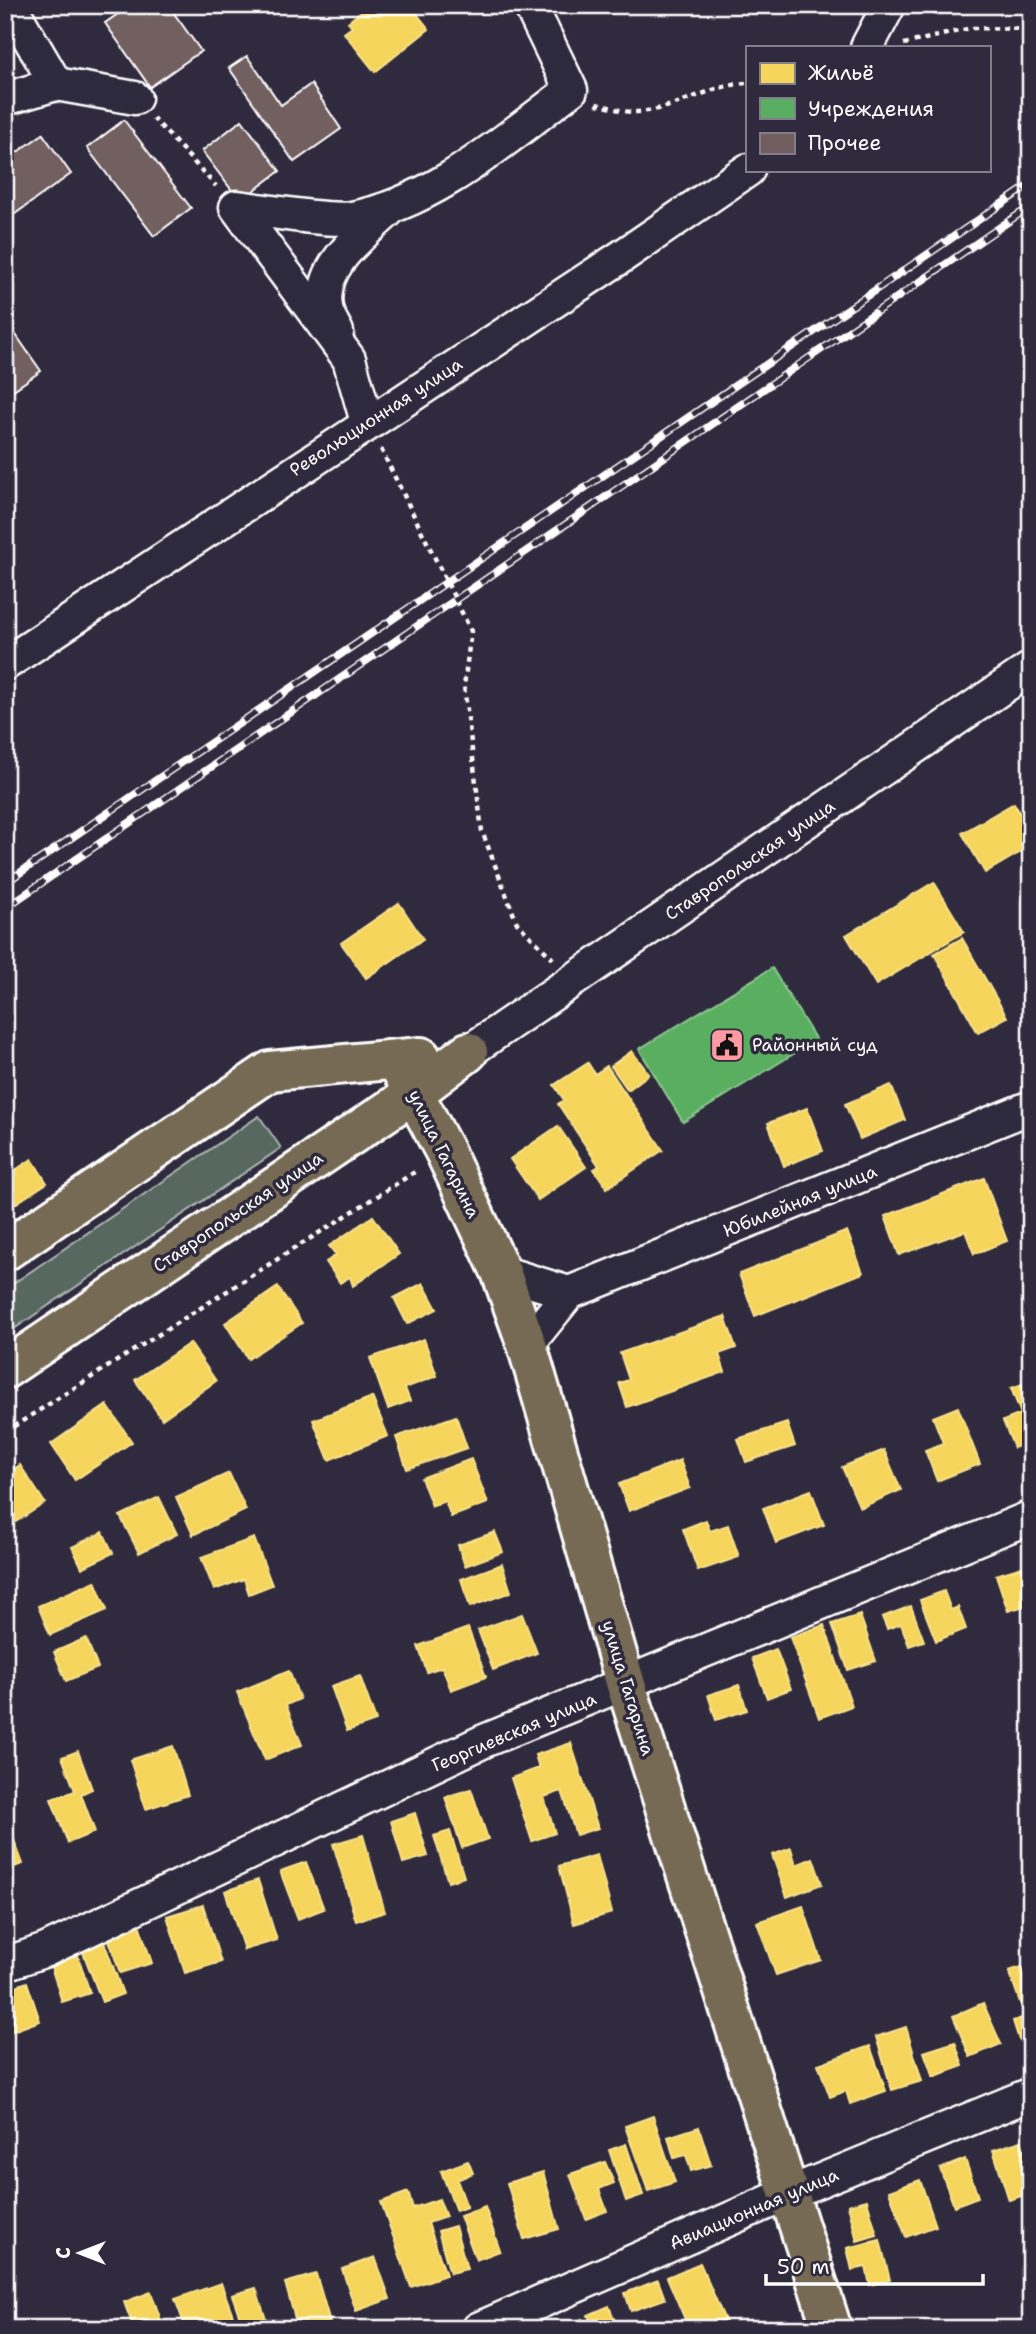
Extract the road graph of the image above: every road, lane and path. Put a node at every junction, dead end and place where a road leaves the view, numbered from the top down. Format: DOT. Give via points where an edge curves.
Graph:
graph roads {
  1 [pos="10,5"];
  2 [pos="530,5"];
  3 [pos="889,5"];
  4 [pos="1030,28"];
  5 [pos="868,46"];
  6 [pos="902,46"];
  7 [pos="746,83"];
  8 [pos="56,84"];
  9 [pos="571,90"];
  10 [pos="135,98"];
  11 [pos="5,99"];
  12 [pos="746,171"];
  13 [pos="394,205"];
  14 [pos="236,207"];
  15 [pos="349,359"];
  16 [pos="366,422"];
  17 [pos="5,664"];
  18 [pos="1031,668"];
  19 [pos="574,979"];
  20 [pos="468,1052"];
  21 [pos="396,1060"];
  22 [pos="414,1093"];
  23 [pos="1031,1107"];
  24 [pos="445,1152"];
  25 [pos="5,1251"];
  26 [pos="501,1272"];
  27 [pos="569,1293"];
  28 [pos="527,1345"];
  29 [pos="5,1369"];
  30 [pos="5,1432"];
  31 [pos="1031,1517"];
  32 [pos="626,1685"];
  33 [pos="5,1964"];
  34 [pos="1031,2094"];
  35 [pos="787,2194"];
  36 [pos="478,2329"];
  37 [pos="832,2329"];
  1 -- 8 [label="street"];
  2 -- 9 [label="street"];
  3 -- 5 [label="street"];
  4 -- 6 [label="path" via="971,28"];
  7 -- 9 [label="path" via="633,112 591,103"];
  8 -- 10 [label="street"];
  8 -- 11 [label="street"];
  9 -- 13 [label="street" via="451,178"];
  10 -- 14 [label="path"];
  12 -- 16 [label="street, Революционная улица"];
  13 -- 14 [label="street" via="350,219"];
  13 -- 15 [label="street" via="327,276 326,307"];
  14 -- 15 [label="street"];
  15 -- 16 [label="street"];
  16 -- 17 [label="street, Революционная улица"];
  16 -- 19 [label="path" via="471,631 464,686 482,831 517,923"];
  18 -- 19 [label="street, Ставропольская улица"];
  19 -- 20 [label="street, Ставропольская улица"];
  20 -- 21 [label="main road, Ставропольская улица"];
  20 -- 22 [label="main road, Ставропольская улица"];
  21 -- 22 [label="main road, улица Гагарина"];
  21 -- 25 [label="main road, Ставропольская улица" via="270,1071"];
  22 -- 24 [label="main road, улица Гагарина"];
  22 -- 29 [label="main road, Ставропольская улица"];
  23 -- 27 [label="street, Юбилейная улица"];
  24 -- 26 [label="main road, улица Гагарина"];
  24 -- 30 [label="path"];
  26 -- 27 [label="street"];
  26 -- 28 [label="main road, улица Гагарина"];
  27 -- 28 [label="street, Юбилейная улица"];
  28 -- 32 [label="main road, улица Гагарина"];
  31 -- 32 [label="street, Георгиевская улица"];
  32 -- 33 [label="street, Георгиевская улица" via="484,1741 46,1950"];
  32 -- 35 [label="main road, улица Гагарина"];
  34 -- 35 [label="street, Авиационная улица"];
  35 -- 36 [label="street, Авиационная улица"];
  35 -- 37 [label="main road, улица Гагарина"];
}
